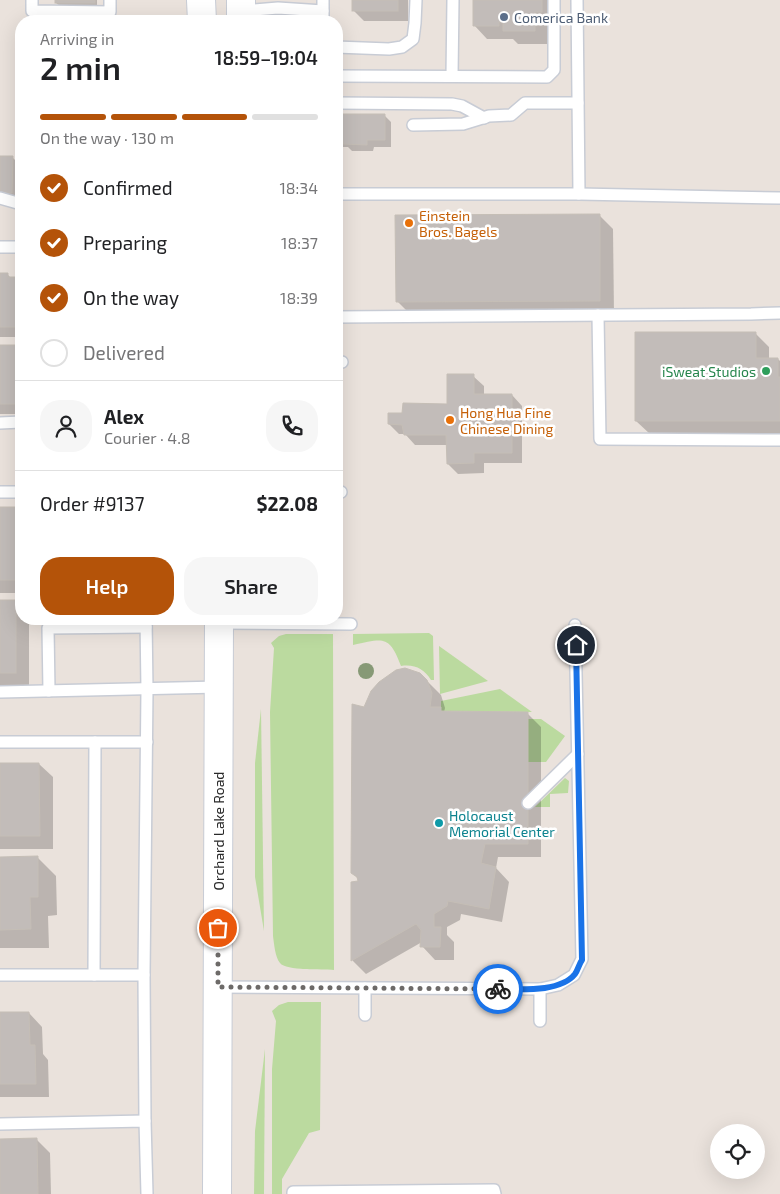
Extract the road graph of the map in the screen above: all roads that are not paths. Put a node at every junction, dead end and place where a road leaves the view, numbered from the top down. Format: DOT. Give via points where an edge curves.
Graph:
graph roads {
  1 [pos="32,0"];
  2 [pos="110,0"];
  3 [pos="201,0"];
  4 [pos="416,0"];
  5 [pos="453,0"];
  6 [pos="554,0"];
  7 [pos="577,0"];
  8 [pos="241,11"];
  9 [pos="323,11"];
  10 [pos="202,15"];
  11 [pos="343,47"];
  12 [pos="343,76"];
  13 [pos="452,76"];
  14 [pos="578,103"];
  15 [pos="343,104"];
  16 [pos="484,118"];
  17 [pos="413,125"];
  18 [pos="343,194"];
  19 [pos="579,194"];
  20 [pos="0,198"];
  21 [pos="780,198"];
  22 [pos="15,202"];
  23 [pos="0,247"];
  24 [pos="15,247"];
  25 [pos="780,313"];
  26 [pos="598,315"];
  27 [pos="343,316"];
  28 [pos="0,422"];
  29 [pos="15,422"];
  30 [pos="780,440"];
  31 [pos="0,492"];
  32 [pos="15,492"];
  33 [pos="343,624"];
  34 [pos="351,624"];
  35 [pos="107,625"];
  36 [pos="146,625"];
  37 [pos="219,625"];
  38 [pos="575,625"];
  39 [pos="219,688"];
  40 [pos="147,690"];
  41 [pos="49,691"];
  42 [pos="0,692"];
  43 [pos="0,742"];
  44 [pos="95,742"];
  45 [pos="146,742"];
  46 [pos="578,754"];
  47 [pos="528,803"];
  48 [pos="0,975"];
  49 [pos="94,975"];
  50 [pos="144,975"];
  51 [pos="218,987"];
  52 [pos="365,988"];
  53 [pos="540,989"];
  54 [pos="365,1015"];
  55 [pos="540,1021"];
  56 [pos="145,1121"];
  57 [pos="0,1124"];
  58 [pos="147,1194"];
  59 [pos="217,1194"];
  60 [pos="293,1194"];
  61 [pos="494,1194"];
  1 -- 2 [label="lane" via="32,10 110,12"];
  3 -- 10 [label="main road"];
  4 -- 11 [label="lane" via="412,38 402,47"];
  5 -- 13 [label="lane"];
  6 -- 13 [label="lane" via="554,70 547,76"];
  7 -- 14 [label="lane"];
  8 -- 9 [label="lane" via="278,8"];
  12 -- 13 [label="lane"];
  14 -- 16 [label="lane" via="525,103 511,114"];
  14 -- 19 [label="lane"];
  15 -- 16 [label="lane" via="452,104"];
  16 -- 17 [label="lane" via="463,124"];
  18 -- 19 [label="lane"];
  19 -- 21 [label="lane"];
  20 -- 22 [label="lane"];
  23 -- 24 [label="lane"];
  25 -- 26 [label="lane"];
  26 -- 27 [label="lane"];
  26 -- 30 [label="lane" via="600,439"];
  28 -- 29 [label="lane"];
  31 -- 32 [label="lane"];
  33 -- 34 [label="lane"];
  35 -- 41 [label="lane" via="48,628"];
  36 -- 40 [label="lane"];
  37 -- 39 [label="main road, Orchard Lake Road"];
  38 -- 46 [label="lane"];
  39 -- 40 [label="lane"];
  39 -- 51 [label="main road, Orchard Lake Road"];
  40 -- 41 [label="lane"];
  40 -- 45 [label="lane"];
  41 -- 42 [label="lane"];
  43 -- 44 [label="lane"];
  44 -- 45 [label="lane"];
  44 -- 49 [label="lane"];
  45 -- 50 [label="lane"];
  46 -- 47 [label="lane"];
  46 -- 53 [label="lane" via="582,960 574,975 558,985"];
  48 -- 49 [label="lane"];
  49 -- 50 [label="lane"];
  50 -- 56 [label="lane"];
  51 -- 52 [label="lane"];
  51 -- 59 [label="main road, Orchard Lake Road"];
  52 -- 53 [label="lane"];
  52 -- 54 [label="lane"];
  53 -- 55 [label="lane"];
  56 -- 57 [label="lane"];
  56 -- 58 [label="lane"];
  60 -- 61 [label="lane" via="494,1190"];
}
